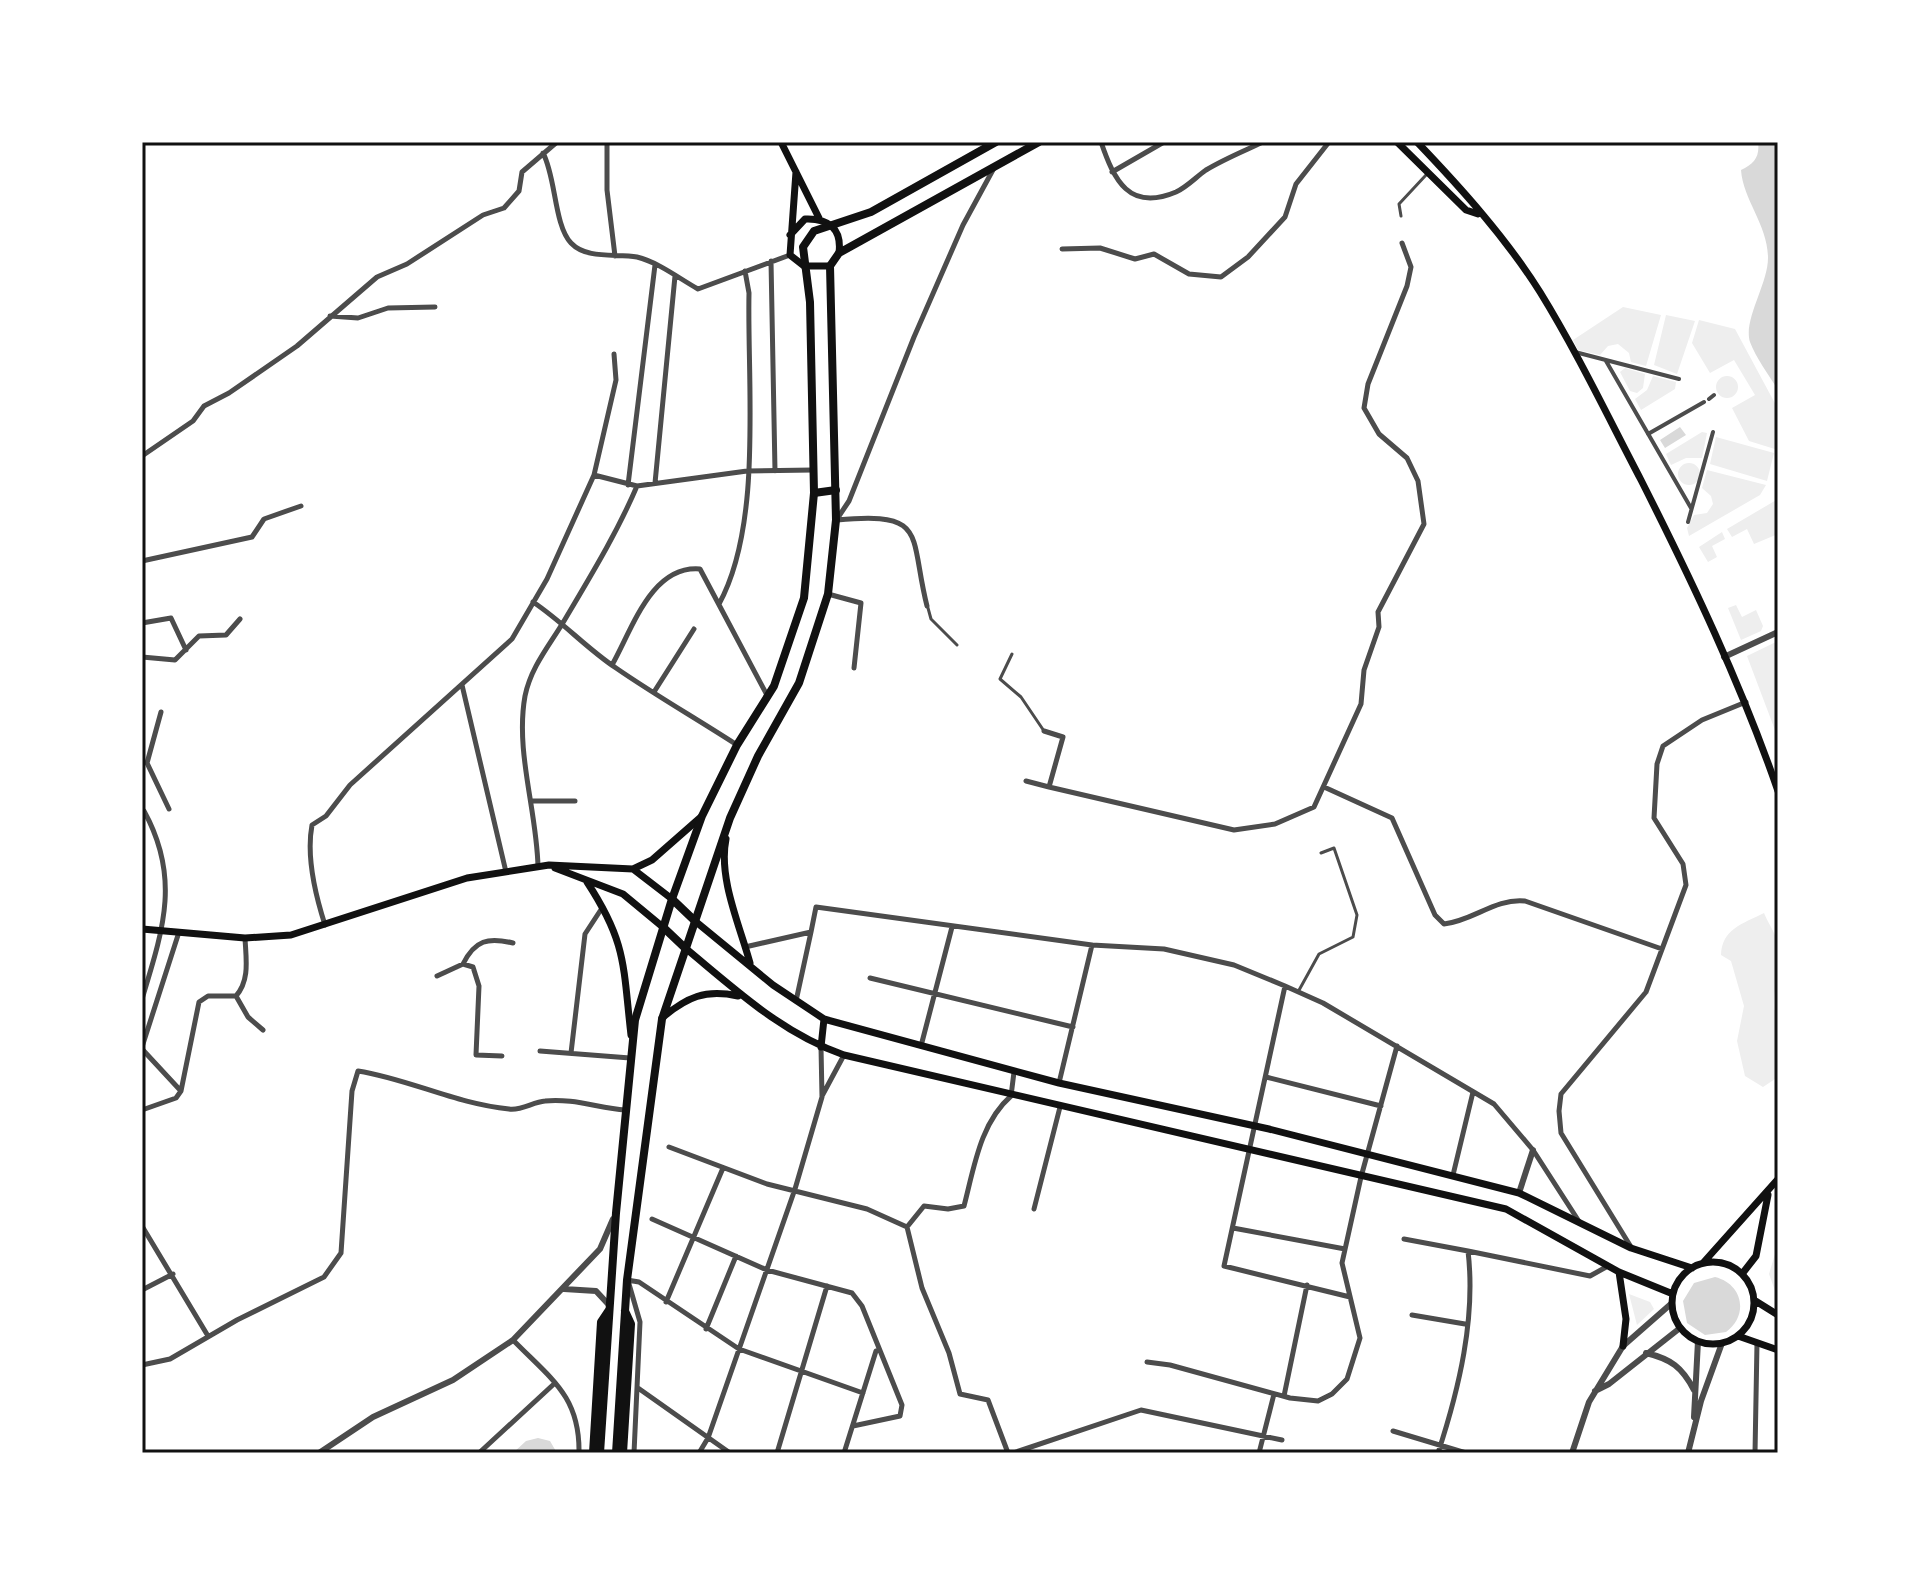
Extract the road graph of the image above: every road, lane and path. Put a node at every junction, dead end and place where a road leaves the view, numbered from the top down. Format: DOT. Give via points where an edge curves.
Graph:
graph roads {
  1 [pos="557,142"];
  2 [pos="607,142"];
  3 [pos="781,142"];
  4 [pos="996,142"];
  5 [pos="1039,142"];
  6 [pos="1101,142"];
  7 [pos="1164,142"];
  8 [pos="1263,142"];
  9 [pos="1329,142"];
  10 [pos="1397,142"];
  11 [pos="1417,142"];
  12 [pos="543,153"];
  13 [pos="995,167"];
  14 [pos="796,172"];
  15 [pos="1112,172"];
  16 [pos="1429,173"];
  17 [pos="1479,214"];
  18 [pos="1401,216"];
  19 [pos="819,218"];
  20 [pos="833,226"];
  21 [pos="788,237"];
  22 [pos="1403,240"];
  23 [pos="1062,249"];
  24 [pos="839,253"];
  25 [pos="790,255"];
  26 [pos="615,256"];
  27 [pos="771,261"];
  28 [pos="655,265"];
  29 [pos="804,266"];
  30 [pos="830,266"];
  31 [pos="745,271"];
  32 [pos="675,276"];
  33 [pos="435,307"];
  34 [pos="330,316"];
  35 [pos="1573,351"];
  36 [pos="614,354"];
  37 [pos="1606,361"];
  38 [pos="1679,379"];
  39 [pos="1709,399"];
  40 [pos="1713,432"];
  41 [pos="1648,434"];
  42 [pos="142,456"];
  43 [pos="814,470"];
  44 [pos="747,471"];
  45 [pos="775,471"];
  46 [pos="594,475"];
  47 [pos="655,483"];
  48 [pos="628,485"];
  49 [pos="637,486"];
  50 [pos="836,490"];
  51 [pos="814,493"];
  52 [pos="301,506"];
  53 [pos="1691,508"];
  54 [pos="836,520"];
  55 [pos="1688,522"];
  56 [pos="142,561"];
  57 [pos="828,594"];
  58 [pos="533,602"];
  59 [pos="719,604"];
  60 [pos="927,606"];
  61 [pos="240,619"];
  62 [pos="142,623"];
  63 [pos="563,623"];
  64 [pos="694,629"];
  65 [pos="1778,632"];
  66 [pos="957,645"];
  67 [pos="186,650"];
  68 [pos="1012,654"];
  69 [pos="142,657"];
  70 [pos="1724,657"];
  71 [pos="612,665"];
  72 [pos="854,668"];
  73 [pos="462,685"];
  74 [pos="654,692"];
  75 [pos="768,698"];
  76 [pos="1746,702"];
  77 [pos="161,712"];
  78 [pos="1044,731"];
  79 [pos="737,745"];
  80 [pos="151,778"];
  81 [pos="142,781"];
  82 [pos="1026,781"];
  83 [pos="1049,787"];
  84 [pos="1324,787"];
  85 [pos="1778,791"];
  86 [pos="532,801"];
  87 [pos="575,801"];
  88 [pos="169,809"];
  89 [pos="144,811"];
  90 [pos="702,816"];
  91 [pos="730,818"];
  92 [pos="1321,853"];
  93 [pos="549,865"];
  94 [pos="538,867"];
  95 [pos="633,869"];
  96 [pos="506,873"];
  97 [pos="587,882"];
  98 [pos="672,899"];
  99 [pos="602,908"];
  100 [pos="695,921"];
  101 [pos="325,925"];
  102 [pos="952,927"];
  103 [pos="664,928"];
  104 [pos="142,929"];
  105 [pos="164,931"];
  106 [pos="179,932"];
  107 [pos="811,932"];
  108 [pos="245,938"];
  109 [pos="513,943"];
  110 [pos="1092,945"];
  111 [pos="684,947"];
  112 [pos="745,947"];
  113 [pos="1662,949"];
  114 [pos="463,964"];
  115 [pos="750,966"];
  116 [pos="437,976"];
  117 [pos="145,977"];
  118 [pos="870,978"];
  119 [pos="1285,986"];
  120 [pos="1298,992"];
  121 [pos="935,994"];
  122 [pos="236,996"];
  123 [pos="740,996"];
  124 [pos="142,999"];
  125 [pos="796,1002"];
  126 [pos="662,1019"];
  127 [pos="824,1019"];
  128 [pos="1073,1027"];
  129 [pos="263,1030"];
  130 [pos="632,1041"];
  131 [pos="1397,1046"];
  132 [pos="821,1047"];
  133 [pos="920,1047"];
  134 [pos="142,1048"];
  135 [pos="540,1051"];
  136 [pos="571,1053"];
  137 [pos="844,1055"];
  138 [pos="502,1056"];
  139 [pos="630,1058"];
  140 [pos="1014,1072"];
  141 [pos="1266,1077"];
  142 [pos="1059,1083"];
  143 [pos="181,1091"];
  144 [pos="1473,1092"];
  145 [pos="1011,1096"];
  146 [pos="822,1097"];
  147 [pos="1381,1106"];
  148 [pos="1060,1107"];
  149 [pos="142,1110"];
  150 [pos="626,1110"];
  151 [pos="1254,1125"];
  152 [pos="669,1147"];
  153 [pos="1250,1149"];
  154 [pos="1533,1150"];
  155 [pos="1368,1157"];
  156 [pos="723,1168"];
  157 [pos="1453,1175"];
  158 [pos="1361,1177"];
  159 [pos="1778,1179"];
  160 [pos="795,1189"];
  161 [pos="1519,1193"];
  162 [pos="1769,1193"];
  163 [pos="1034,1209"];
  164 [pos="616,1213"];
  165 [pos="652,1219"];
  166 [pos="142,1226"];
  167 [pos="907,1227"];
  168 [pos="1583,1227"];
  169 [pos="1233,1228"];
  170 [pos="695,1237"];
  171 [pos="1404,1239"];
  172 [pos="1631,1248"];
  173 [pos="1345,1249"];
  174 [pos="1468,1251"];
  175 [pos="736,1255"];
  176 [pos="1703,1263"];
  177 [pos="1609,1266"];
  178 [pos="1692,1268"];
  179 [pos="767,1270"];
  180 [pos="1619,1272"];
  181 [pos="173,1274"];
  182 [pos="1742,1274"];
  183 [pos="627,1280"];
  184 [pos="1307,1285"];
  185 [pos="827,1286"];
  186 [pos="564,1289"];
  187 [pos="142,1290"];
  188 [pos="1673,1294"];
  189 [pos="1350,1297"];
  190 [pos="1754,1300"];
  191 [pos="666,1302"];
  192 [pos="1672,1303"];
  193 [pos="609,1307"];
  194 [pos="1412,1315"];
  195 [pos="1778,1315"];
  196 [pos="604,1322"];
  197 [pos="628,1323"];
  198 [pos="1465,1324"];
  199 [pos="1680,1328"];
  200 [pos="706,1329"];
  201 [pos="208,1336"];
  202 [pos="1738,1336"];
  203 [pos="513,1340"];
  204 [pos="1698,1341"];
  205 [pos="1722,1343"];
  206 [pos="1757,1343"];
  207 [pos="1623,1346"];
  208 [pos="739,1349"];
  209 [pos="877,1349"];
  210 [pos="1778,1350"];
  211 [pos="1646,1353"];
  212 [pos="1147,1362"];
  213 [pos="142,1365"];
  214 [pos="801,1371"];
  215 [pos="555,1383"];
  216 [pos="637,1387"];
  217 [pos="1595,1391"];
  218 [pos="1695,1392"];
  219 [pos="863,1393"];
  220 [pos="1274,1394"];
  221 [pos="1284,1396"];
  222 [pos="853,1426"];
  223 [pos="1393,1431"];
  224 [pos="1693,1433"];
  225 [pos="1262,1436"];
  226 [pos="708,1438"];
  227 [pos="1282,1440"];
  228 [pos="1441,1445"];
  229 [pos="319,1453"];
  230 [pos="479,1453"];
  231 [pos="579,1453"];
  232 [pos="593,1453"];
  233 [pos="600,1453"];
  234 [pos="616,1453"];
  235 [pos="623,1453"];
  236 [pos="634,1453"];
  237 [pos="699,1453"];
  238 [pos="730,1453"];
  239 [pos="777,1453"];
  240 [pos="844,1453"];
  241 [pos="1010,1453"];
  242 [pos="1259,1453"];
  243 [pos="1438,1453"];
  244 [pos="1466,1453"];
  245 [pos="1572,1453"];
  246 [pos="1688,1453"];
  247 [pos="1755,1453"];
  1 -- 12 [label="street"];
  2 -- 26 [label="street"];
  3 -- 14 [label="main road"];
  4 -- 20 [label="main road" via="871,212"];
  5 -- 13 [label="main road"];
  6 -- 15 [label="street"];
  7 -- 15 [label="street"];
  8 -- 15 [label="street" via="1176,192 1154,197 1131,195"];
  9 -- 23 [label="street" via="1296,184 1285,217 1221,277 1189,274 1154,254 1135,259 1100,248"];
  10 -- 16 [label="main road"];
  11 -- 17 [label="main road" via="1471,198"];
  12 -- 26 [label="street" via="571,243"];
  12 -- 34 [label="street" via="522,172 519,191 504,208 377,277"];
  13 -- 24 [label="main road"];
  13 -- 54 [label="street" via="963,225 849,501"];
  14 -- 19 [label="main road"];
  14 -- 21 [label="main road"];
  16 -- 17 [label="main road" via="1466,210"];
  16 -- 18 [label="lane" via="1399,204"];
  17 -- 35 [label="main road" via="1539,291"];
  19 -- 20 [label="main road"];
  19 -- 21 [label="main road" via="805,219"];
  20 -- 24 [label="main road" via="841,240"];
  20 -- 29 [label="main road" via="814,231 803,247"];
  21 -- 25 [label="main road"];
  22 -- 84 [label="street" via="1411,267 1407,286 1368,384 1364,408 1379,434 1407,458 1418,481 1424,524 1378,612 1361,704"];
  24 -- 30 [label="main road"];
  25 -- 27 [label="street"];
  25 -- 29 [label="main road"];
  26 -- 28 [label="street" via="639,257"];
  27 -- 31 [label="street"];
  27 -- 45 [label="street"];
  28 -- 32 [label="street"];
  28 -- 48 [label="street"];
  29 -- 30 [label="main road"];
  29 -- 43 [label="main road" via="810,302"];
  30 -- 50 [label="main road"];
  31 -- 32 [label="street" via="698,289"];
  31 -- 44 [label="street"];
  32 -- 47 [label="street"];
  33 -- 34 [label="street" via="388,308 358,318"];
  34 -- 42 [label="street" via="297,346 204,406 193,421"];
  35 -- 37 [label="street"];
  35 -- 70 [label="main road" via="1690,577"];
  36 -- 46 [label="street" via="616,380"];
  37 -- 38 [label="street"];
  37 -- 41 [label="street"];
  39 -- 41 [label="street"];
  40 -- 53 [label="street"];
  41 -- 53 [label="street"];
  43 -- 45 [label="street"];
  43 -- 51 [label="main road"];
  44 -- 45 [label="street"];
  44 -- 47 [label="street"];
  44 -- 59 [label="street" via="743,534"];
  46 -- 48 [label="street"];
  46 -- 58 [label="street"];
  47 -- 49 [label="street"];
  48 -- 49 [label="street"];
  49 -- 63 [label="street"];
  50 -- 51 [label="main road"];
  50 -- 54 [label="main road"];
  51 -- 75 [label="main road" via="804,598"];
  52 -- 56 [label="street" via="264,519 252,537"];
  53 -- 55 [label="street"];
  54 -- 57 [label="main road"];
  54 -- 60 [label="street" via="883,516 903,526 916,545"];
  57 -- 72 [label="street" via="861,603"];
  57 -- 91 [label="main road" via="799,683"];
  58 -- 63 [label="street"];
  58 -- 73 [label="street" via="512,639"];
  59 -- 71 [label="street" via="700,569 664,578"];
  59 -- 75 [label="street"];
  60 -- 66 [label="lane" via="931,619"];
  61 -- 67 [label="street" via="226,635 199,636"];
  62 -- 67 [label="street" via="171,618"];
  63 -- 71 [label="street"];
  63 -- 86 [label="street" via="531,673 526,695 525,756"];
  64 -- 74 [label="street"];
  65 -- 70 [label="street"];
  67 -- 69 [label="street" via="175,660"];
  68 -- 78 [label="lane" via="1000,679 1021,697"];
  70 -- 76 [label="main road"];
  71 -- 74 [label="street"];
  73 -- 96 [label="street"];
  73 -- 101 [label="street" via="312,825 315,884"];
  74 -- 79 [label="street"];
  75 -- 79 [label="main road"];
  76 -- 85 [label="main road"];
  76 -- 113 [label="street" via="1702,720 1663,746 1654,818 1687,876"];
  77 -- 80 [label="street" via="147,763"];
  78 -- 83 [label="street" via="1063,737"];
  79 -- 90 [label="main road"];
  80 -- 81 [label="street"];
  80 -- 88 [label="street"];
  82 -- 83 [label="street"];
  83 -- 84 [label="street" via="1234,830 1275,824 1314,807"];
  84 -- 113 [label="street" via="1392,818 1435,915 1444,924 1507,899 1525,901"];
  86 -- 87 [label="street"];
  86 -- 94 [label="street"];
  89 -- 105 [label="street" via="159,837 167,878"];
  90 -- 95 [label="main road" via="665,850"];
  90 -- 98 [label="main road"];
  91 -- 100 [label="main road"];
  91 -- 112 [label="main road" via="724,858"];
  92 -- 120 [label="lane" via="1334,848 1357,915 1353,937 1319,954"];
  93 -- 94 [label="main road"];
  93 -- 95 [label="main road"];
  93 -- 97 [label="main road"];
  94 -- 96 [label="main road"];
  95 -- 98 [label="main road"];
  96 -- 101 [label="main road" via="467,878"];
  97 -- 99 [label="main road"];
  97 -- 103 [label="main road" via="623,894"];
  98 -- 100 [label="main road"];
  98 -- 103 [label="main road"];
  99 -- 130 [label="main road" via="624,957"];
  99 -- 136 [label="street" via="585,934"];
  100 -- 111 [label="main road"];
  100 -- 115 [label="main road"];
  101 -- 108 [label="main road" via="291,935"];
  102 -- 107 [label="street" via="816,907"];
  102 -- 110 [label="street"];
  102 -- 121 [label="street"];
  103 -- 111 [label="main road"];
  103 -- 130 [label="main road"];
  104 -- 105 [label="main road"];
  105 -- 106 [label="main road"];
  105 -- 117 [label="street"];
  106 -- 108 [label="main road"];
  106 -- 134 [label="street"];
  107 -- 112 [label="street"];
  107 -- 125 [label="street"];
  108 -- 122 [label="street" via="246,975"];
  109 -- 114 [label="street" via="488,939 476,945"];
  110 -- 119 [label="street" via="1164,949 1234,965"];
  110 -- 128 [label="street"];
  111 -- 123 [label="main road"];
  111 -- 126 [label="main road"];
  112 -- 115 [label="main road"];
  113 -- 172 [label="street" via="1646,992 1561,1094 1559,1111 1561,1133"];
  114 -- 116 [label="street"];
  114 -- 138 [label="street" via="473,967 478,977 476,1055"];
  115 -- 125 [label="main road"];
  117 -- 124 [label="street"];
  118 -- 121 [label="street"];
  119 -- 120 [label="street"];
  119 -- 141 [label="street"];
  120 -- 131 [label="street"];
  121 -- 128 [label="street"];
  121 -- 133 [label="street"];
  122 -- 129 [label="street"];
  122 -- 143 [label="street" via="208,996 199,1002"];
  123 -- 126 [label="main road" via="701,994 684,1000"];
  123 -- 132 [label="main road"];
  125 -- 127 [label="main road"];
  126 -- 183 [label="main road"];
  127 -- 132 [label="main road"];
  127 -- 133 [label="main road"];
  128 -- 142 [label="street"];
  130 -- 139 [label="main road"];
  131 -- 144 [label="street"];
  131 -- 147 [label="street"];
  132 -- 137 [label="main road"];
  132 -- 146 [label="street"];
  133 -- 140 [label="main road"];
  134 -- 143 [label="street"];
  135 -- 136 [label="street"];
  136 -- 139 [label="street"];
  137 -- 145 [label="main road"];
  137 -- 146 [label="street"];
  139 -- 150 [label="main road"];
  140 -- 142 [label="main road"];
  140 -- 145 [label="street"];
  141 -- 147 [label="street"];
  141 -- 151 [label="street"];
  142 -- 151 [label="main road"];
  143 -- 149 [label="street" via="176,1098"];
  144 -- 154 [label="street" via="1494,1104"];
  144 -- 157 [label="street"];
  145 -- 148 [label="main road"];
  145 -- 167 [label="street" via="983,1138 964,1206 924,1206"];
  146 -- 160 [label="street"];
  147 -- 155 [label="street"];
  148 -- 153 [label="main road"];
  148 -- 163 [label="street"];
  150 -- 164 [label="main road"];
  150 -- 201 [label="street" via="572,1101 544,1101 512,1110 440,1096 393,1077 358,1071 352,1091 341,1253 322,1279"];
  151 -- 153 [label="street"];
  151 -- 155 [label="main road"];
  152 -- 156 [label="street"];
  153 -- 158 [label="main road"];
  153 -- 169 [label="street"];
  154 -- 161 [label="street"];
  154 -- 168 [label="street"];
  155 -- 157 [label="main road"];
  155 -- 158 [label="street"];
  156 -- 160 [label="street"];
  156 -- 170 [label="street"];
  157 -- 161 [label="main road"];
  158 -- 173 [label="street"];
  158 -- 177 [label="main road" via="1506,1209"];
  159 -- 162 [label="main road"];
  160 -- 167 [label="street" via="867,1209"];
  160 -- 179 [label="street"];
  161 -- 168 [label="main road"];
  162 -- 176 [label="main road"];
  162 -- 182 [label="main road" via="1756,1256"];
  164 -- 186 [label="street" via="600,1249"];
  164 -- 193 [label="main road"];
  165 -- 170 [label="street"];
  166 -- 181 [label="street"];
  167 -- 241 [label="street" via="922,1288 960,1394 988,1400"];
  168 -- 172 [label="main road"];
  169 -- 173 [label="street"];
  169 -- 184 [label="street" via="1224,1266"];
  170 -- 175 [label="street"];
  170 -- 191 [label="street"];
  171 -- 174 [label="street"];
  172 -- 178 [label="main road"];
  173 -- 189 [label="street" via="1342,1263"];
  174 -- 177 [label="street" via="1590,1276"];
  174 -- 198 [label="street" via="1472,1290"];
  175 -- 179 [label="street"];
  175 -- 200 [label="street"];
  176 -- 178 [label="main road"];
  176 -- 182 [label="main road" via="1727,1264"];
  177 -- 180 [label="main road"];
  178 -- 188 [label="main road"];
  179 -- 185 [label="street"];
  179 -- 208 [label="street"];
  180 -- 188 [label="main road"];
  180 -- 207 [label="main road" via="1626,1319"];
  181 -- 187 [label="street"];
  181 -- 201 [label="street"];
  182 -- 190 [label="main road"];
  183 -- 191 [label="street" via="639,1282"];
  183 -- 197 [label="main road"];
  183 -- 216 [label="street" via="640,1322"];
  184 -- 189 [label="street"];
  184 -- 221 [label="street"];
  185 -- 209 [label="street" via="852,1293"];
  185 -- 214 [label="street"];
  186 -- 193 [label="street" via="596,1291"];
  186 -- 203 [label="street"];
  188 -- 192 [label="main road"];
  189 -- 221 [label="street" via="1360,1338 1347,1379 1318,1401"];
  190 -- 195 [label="main road"];
  190 -- 202 [label="main road" via="1751,1318"];
  191 -- 200 [label="street"];
  192 -- 199 [label="main road"];
  192 -- 207 [label="street"];
  193 -- 196 [label="main road"];
  194 -- 198 [label="street"];
  196 -- 232 [label="main road"];
  196 -- 233 [label="main road"];
  197 -- 234 [label="main road"];
  197 -- 235 [label="main road"];
  198 -- 228 [label="street" via="1455,1398"];
  199 -- 204 [label="main road"];
  199 -- 211 [label="street"];
  200 -- 208 [label="street"];
  201 -- 213 [label="street" via="170,1359"];
  202 -- 205 [label="main road"];
  202 -- 206 [label="main road"];
  203 -- 215 [label="street"];
  203 -- 229 [label="street" via="453,1380 373,1417"];
  204 -- 205 [label="main road"];
  204 -- 218 [label="street"];
  205 -- 224 [label="street"];
  206 -- 210 [label="main road"];
  206 -- 247 [label="street"];
  207 -- 217 [label="street"];
  208 -- 214 [label="street"];
  208 -- 226 [label="street"];
  209 -- 219 [label="street"];
  209 -- 222 [label="street" via="902,1405 900,1416"];
  211 -- 217 [label="street"];
  211 -- 218 [label="street" via="1682,1368"];
  212 -- 220 [label="street"];
  214 -- 219 [label="street"];
  214 -- 239 [label="street"];
  215 -- 230 [label="street"];
  215 -- 231 [label="street" via="574,1407 580,1425"];
  216 -- 226 [label="street"];
  216 -- 236 [label="street"];
  217 -- 245 [label="street"];
  218 -- 224 [label="street"];
  219 -- 222 [label="street"];
  220 -- 221 [label="street"];
  220 -- 225 [label="street"];
  222 -- 240 [label="street"];
  223 -- 228 [label="street"];
  224 -- 246 [label="street"];
  225 -- 227 [label="street"];
  225 -- 241 [label="street" via="1141,1410"];
  225 -- 242 [label="street"];
  226 -- 237 [label="street"];
  226 -- 238 [label="street"];
  228 -- 243 [label="street"];
  228 -- 244 [label="street"];
}
